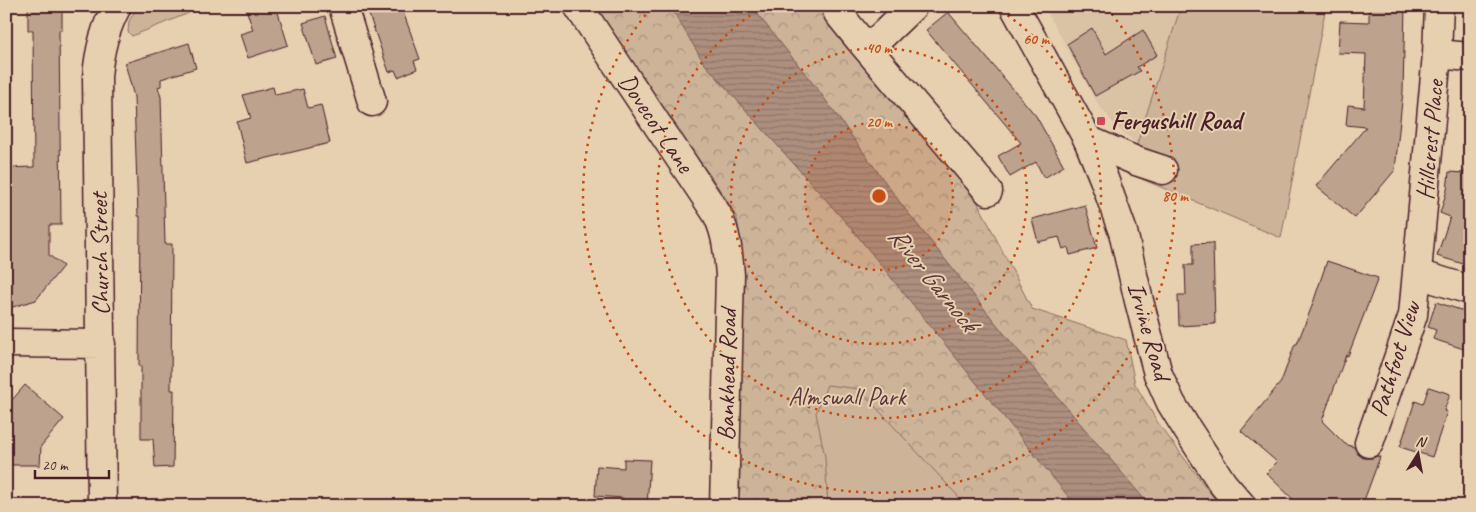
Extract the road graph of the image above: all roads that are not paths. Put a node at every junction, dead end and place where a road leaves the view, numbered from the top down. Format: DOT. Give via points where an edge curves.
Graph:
graph roads {
  1 [pos="117,6"];
  2 [pos="343,6"];
  3 [pos="578,6"];
  4 [pos="835,6"];
  5 [pos="912,6"];
  6 [pos="1014,6"];
  7 [pos="1439,6"];
  8 [pos="868,49"];
  9 [pos="1438,54"];
  10 [pos="1470,57"];
  11 [pos="372,102"];
  12 [pos="1088,140"];
  13 [pos="1163,170"];
  14 [pos="988,191"];
  15 [pos="728,244"];
  16 [pos="1418,274"];
  17 [pos="1470,290"];
  18 [pos="6,343"];
  19 [pos="101,344"];
  20 [pos="1369,443"];
  21 [pos="102,506"];
  22 [pos="724,506"];
  23 [pos="1242,506"];
  1 -- 19 [label="street, Church Street" via="101,47 97,77"];
  2 -- 11 [label="street"];
  3 -- 15 [label="street, Dovecot Lane" via="717,214"];
  4 -- 8 [label="street"];
  5 -- 8 [label="street"];
  6 -- 12 [label="street, Irvine Road"];
  7 -- 9 [label="street, Hillcrest Place"];
  8 -- 14 [label="street"];
  9 -- 10 [label="street"];
  9 -- 16 [label="street, Hillcrest Place"];
  12 -- 13 [label="street"];
  12 -- 23 [label="street, Irvine Road" via="1124,232 1158,374 1187,429 1223,484"];
  15 -- 22 [label="street, Bankhead Road"];
  16 -- 17 [label="street"];
  16 -- 20 [label="street, Pathfoot View" via="1413,315"];
  18 -- 19 [label="street"];
  19 -- 21 [label="street, Church Street"];
}
